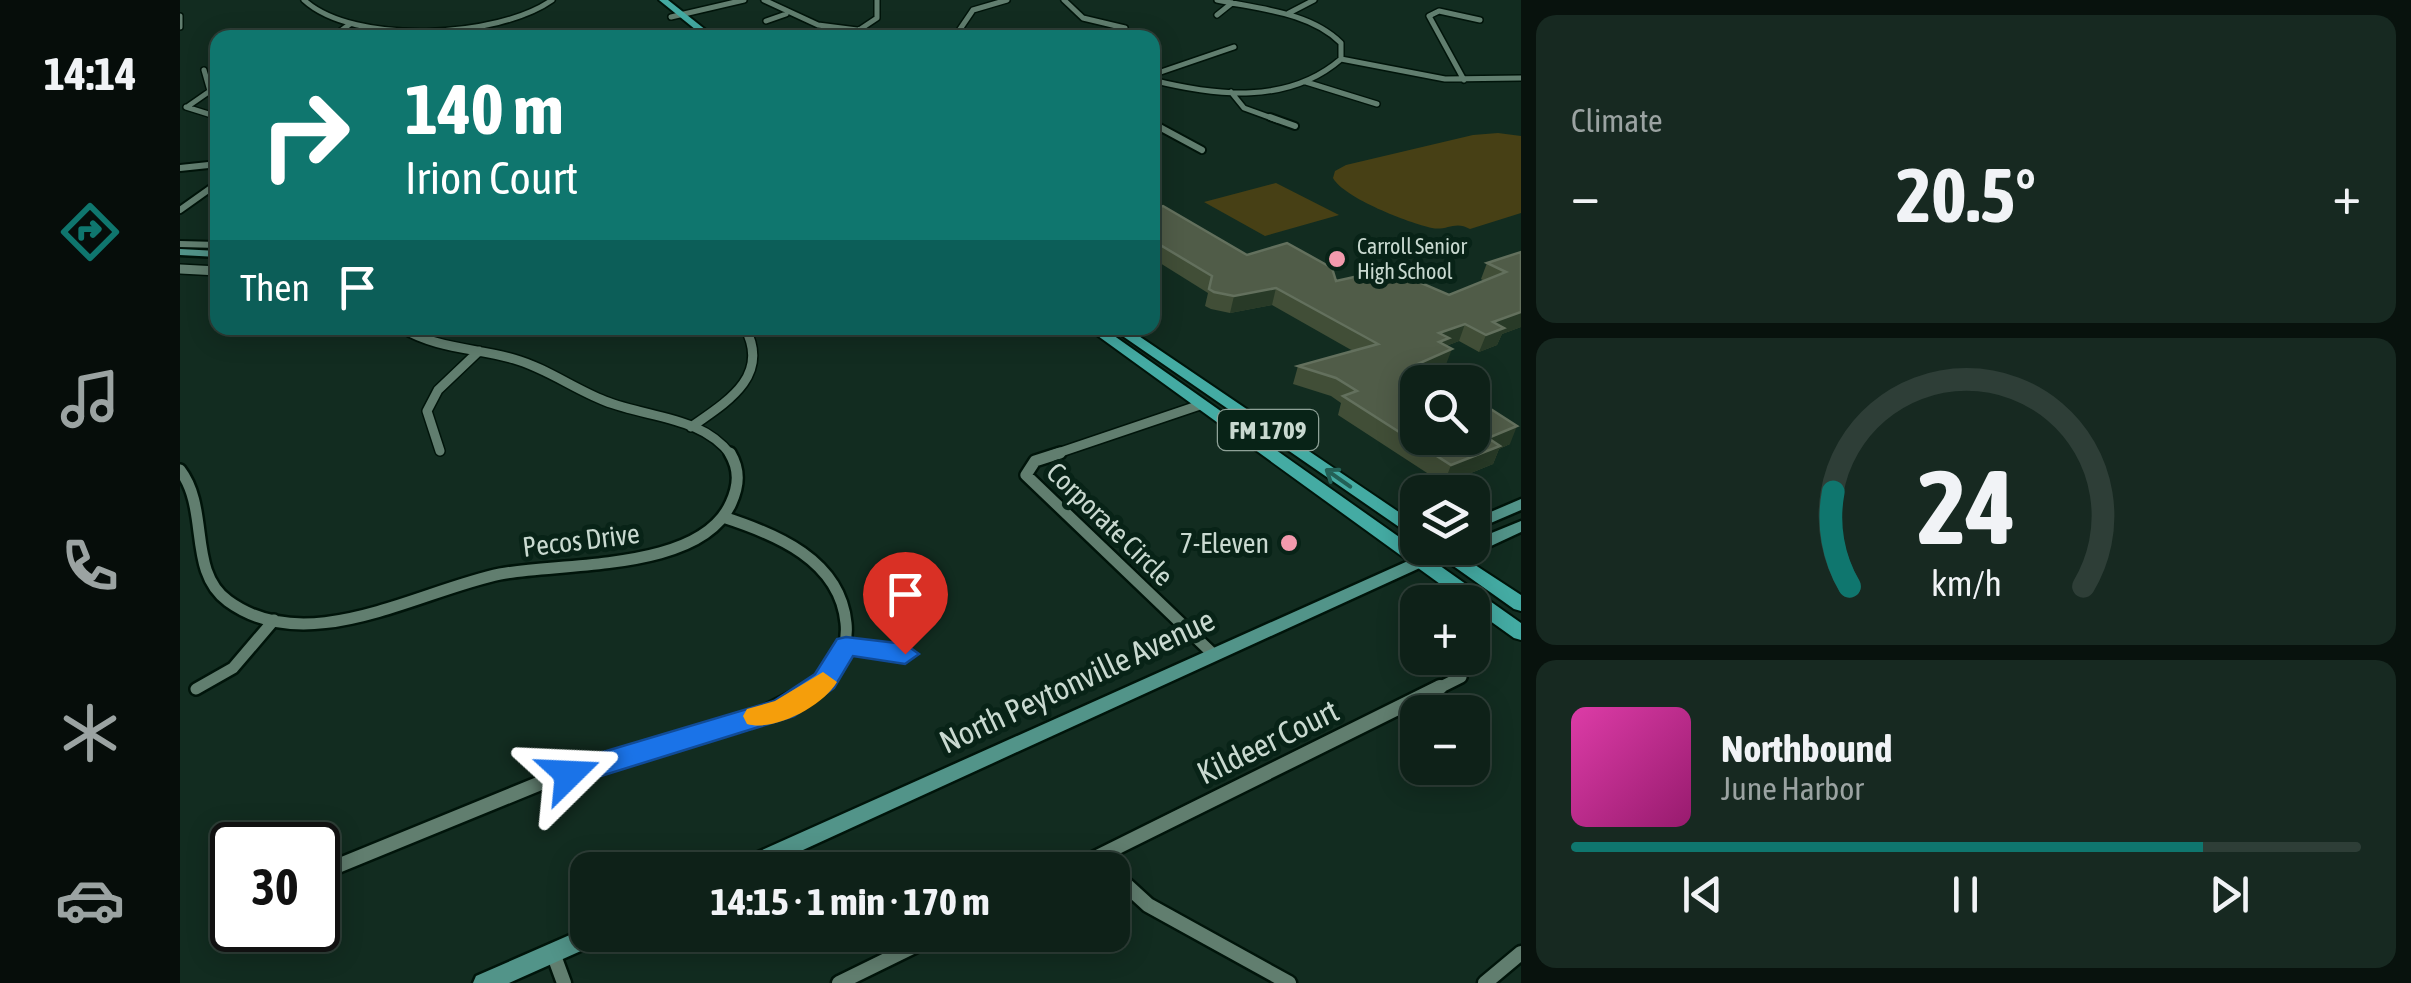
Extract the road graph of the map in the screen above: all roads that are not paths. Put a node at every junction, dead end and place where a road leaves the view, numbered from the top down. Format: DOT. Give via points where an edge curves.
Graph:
graph roads {
  1 [pos="305,0"];
  2 [pos="553,0"];
  3 [pos="650,0"];
  4 [pos="663,0"];
  5 [pos="726,0"];
  6 [pos="744,0"];
  7 [pos="764,0"];
  8 [pos="877,0"];
  9 [pos="1006,0"];
  10 [pos="1064,0"];
  11 [pos="1217,0"];
  12 [pos="1314,0"];
  13 [pos="1232,2"];
  14 [pos="787,14"];
  15 [pos="1288,14"];
  16 [pos="676,15"];
  17 [pos="1217,15"];
  18 [pos="180,16"];
  19 [pos="1480,20"];
  20 [pos="766,21"];
  21 [pos="351,24"];
  22 [pos="180,27"];
  23 [pos="1124,28"];
  24 [pos="342,30"];
  25 [pos="404,30"];
  26 [pos="690,30"];
  27 [pos="699,30"];
  28 [pos="850,30"];
  29 [pos="861,30"];
  30 [pos="956,30"];
  31 [pos="1234,47"];
  32 [pos="1341,59"];
  33 [pos="204,70"];
  34 [pos="1160,75"];
  35 [pos="1521,78"];
  36 [pos="1160,79"];
  37 [pos="1464,80"];
  38 [pos="1305,82"];
  39 [pos="1231,92"];
  40 [pos="1377,104"];
  41 [pos="184,107"];
  42 [pos="210,115"];
  43 [pos="1295,126"];
  44 [pos="1160,128"];
  45 [pos="1202,150"];
  46 [pos="210,165"];
  47 [pos="180,168"];
  48 [pos="210,189"];
  49 [pos="180,210"];
  50 [pos="180,244"];
  51 [pos="210,245"];
  52 [pos="180,252"];
  53 [pos="210,254"];
  54 [pos="180,260"];
  55 [pos="210,262"];
  56 [pos="180,269"];
  57 [pos="210,271"];
  58 [pos="418,335"];
  59 [pos="751,335"];
  60 [pos="1104,335"];
  61 [pos="1128,335"];
  62 [pos="478,351"];
  63 [pos="1200,405"];
  64 [pos="692,427"];
  65 [pos="440,451"];
  66 [pos="180,470"];
  67 [pos="1521,504"];
  68 [pos="722,517"];
  69 [pos="1490,518"];
  70 [pos="1400,522"];
  71 [pos="1521,526"];
  72 [pos="1490,539"];
  73 [pos="1400,548"];
  74 [pos="1412,565"];
  75 [pos="1423,565"];
  76 [pos="1464,565"];
  77 [pos="1521,604"];
  78 [pos="274,620"];
  79 [pos="1521,632"];
  80 [pos="846,646"];
  81 [pos="905,654"];
  82 [pos="1213,654"];
  83 [pos="1461,678"];
  84 [pos="196,689"];
  85 [pos="778,852"];
  86 [pos="1108,852"];
  87 [pos="340,865"];
  88 [pos="1130,888"];
  89 [pos="570,945"];
  90 [pos="553,952"];
  91 [pos="904,952"];
  92 [pos="1521,953"];
  93 [pos="848,981"];
  94 [pos="484,983"];
  95 [pos="564,983"];
  96 [pos="1290,983"];
  97 [pos="1485,983"];
  1 -- 21 [label="street" via="310,10"];
  2 -- 25 [label="street" via="514,20"];
  3 -- 16 [label="main road"];
  4 -- 16 [label="main road"];
  5 -- 16 [label="street"];
  6 -- 16 [label="street"];
  7 -- 14 [label="street"];
  8 -- 29 [label="street" via="876,18"];
  9 -- 30 [label="street" via="968,11"];
  10 -- 23 [label="street" via="1083,18"];
  11 -- 13 [label="street"];
  12 -- 15 [label="street"];
  13 -- 15 [label="street"];
  13 -- 17 [label="street"];
  14 -- 20 [label="street"];
  14 -- 28 [label="street"];
  15 -- 32 [label="street" via="1333,34"];
  16 -- 26 [label="main road"];
  16 -- 27 [label="main road"];
  18 -- 22 [label="street"];
  19 -- 37 [label="street" via="1442,11 1429,16"];
  21 -- 24 [label="street"];
  21 -- 25 [label="street"];
  31 -- 34 [label="street"];
  32 -- 37 [label="street"];
  32 -- 38 [label="street"];
  33 -- 41 [label="street" via="210,91"];
  35 -- 37 [label="street"];
  36 -- 39 [label="street"];
  38 -- 39 [label="street"];
  38 -- 40 [label="street"];
  39 -- 43 [label="street" via="1244,108"];
  41 -- 42 [label="street"];
  44 -- 45 [label="street"];
  46 -- 47 [label="street"];
  48 -- 49 [label="street"];
  50 -- 51 [label="street"];
  52 -- 53 [label="street"];
  54 -- 55 [label="street"];
  56 -- 57 [label="street"];
  58 -- 62 [label="street"];
  59 -- 64 [label="street" via="756,370 735,396"];
  60 -- 63 [label="main road, FM 1709"];
  70 -- 61 [label="main road, FM 1709, one-way"];
  62 -- 64 [label="street" via="520,360 609,403"];
  62 -- 65 [label="street" via="438,390 427,411"];
  63 -- 73 [label="main road, FM 1709"];
  63 -- 82 [label="street, Corporate Circle" via="1035,460 1026,475"];
  64 -- 68 [label="street" via="734,458 736,500"];
  66 -- 78 [label="street, Pecos Drive" via="198,502 198,549 209,586 230,604"];
  67 -- 69 [label="street"];
  68 -- 78 [label="street, Pecos Drive" via="697,537 650,556 506,573 353,618"];
  68 -- 80 [label="street" via="763,528 802,551 837,586 848,619"];
  71 -- 72 [label="street, North Peytonville Avenue"];
  74 -- 82 [label="street, North Peytonville Avenue"];
  75 -- 79 [label="main road, FM 1709"];
  76 -- 77 [label="main road"];
  78 -- 84 [label="street" via="233,668"];
  80 -- 81 [label="street"];
  80 -- 87 [label="street" via="824,681 784,709 605,759"];
  82 -- 85 [label="street, North Peytonville Avenue"];
  83 -- 86 [label="street, Kildeer Court"];
  88 -- 96 [label="street" via="1148,905"];
  89 -- 90 [label="street"];
  90 -- 94 [label="street"];
  90 -- 95 [label="street"];
  91 -- 93 [label="street"];
  92 -- 97 [label="street"];
}
